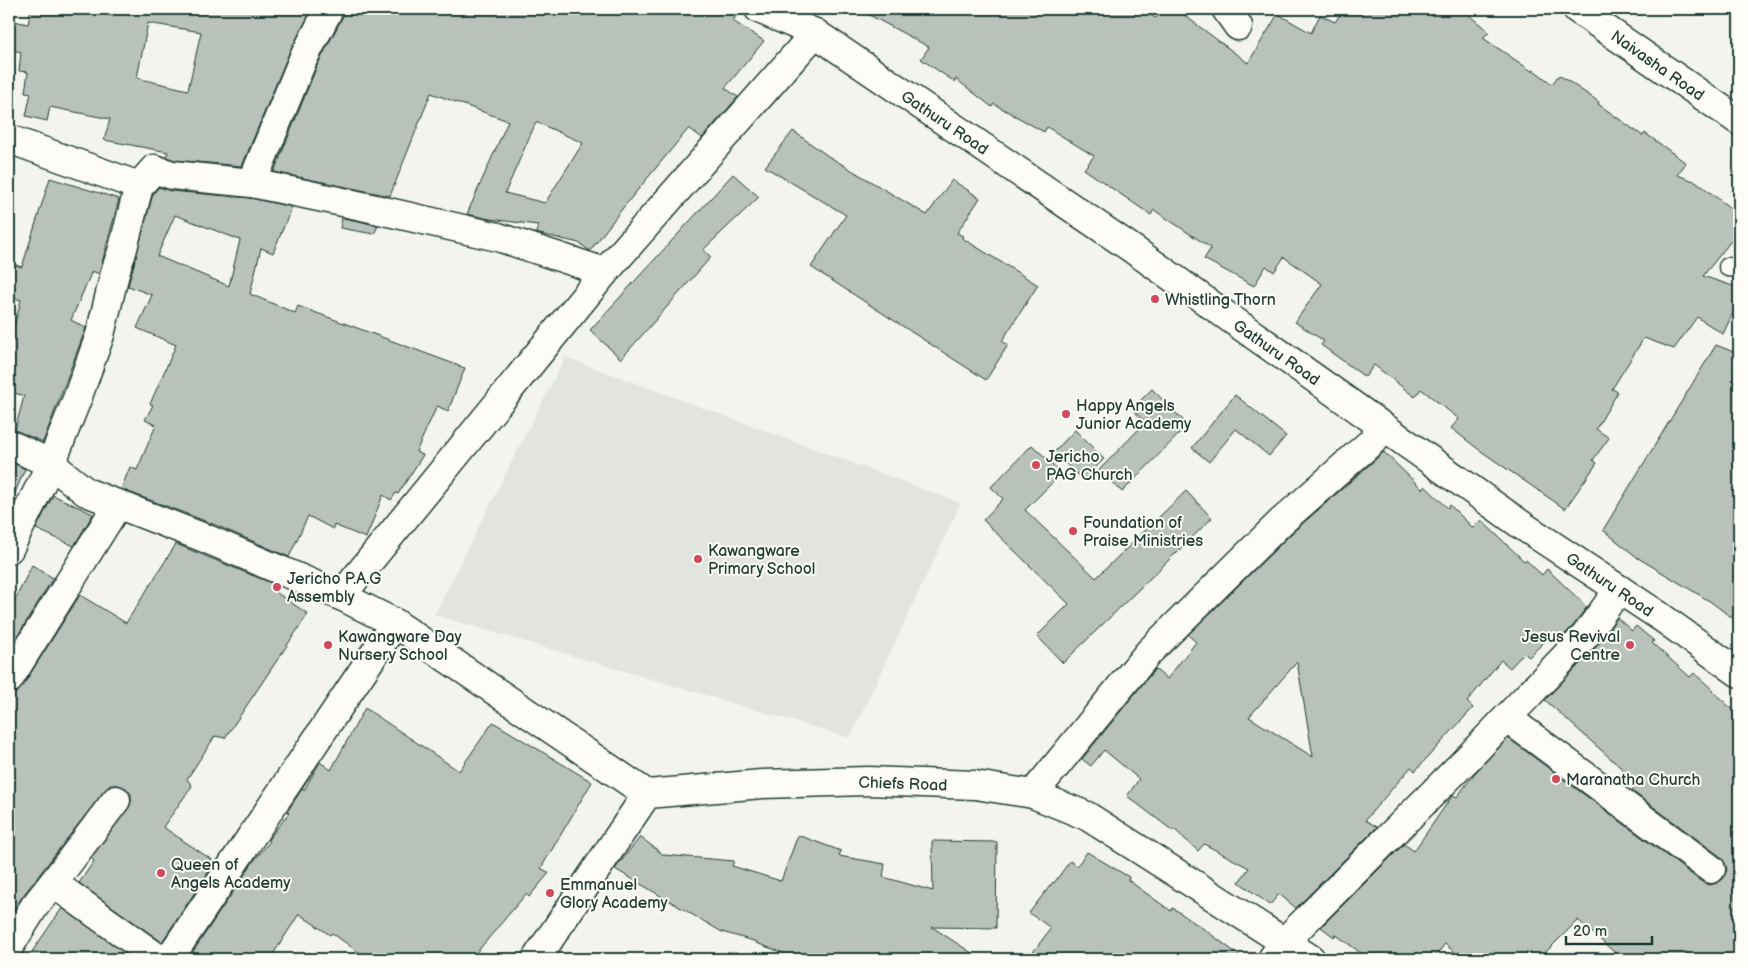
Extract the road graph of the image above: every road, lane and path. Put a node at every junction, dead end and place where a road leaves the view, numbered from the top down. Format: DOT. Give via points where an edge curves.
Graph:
graph roads {
  1 [pos="329,9"];
  2 [pos="759,9"];
  3 [pos="1581,10"];
  4 [pos="815,33"];
  5 [pos="1739,121"];
  6 [pos="9,139"];
  7 [pos="252,183"];
  8 [pos="139,186"];
  9 [pos="605,272"];
  10 [pos="1386,430"];
  11 [pos="9,444"];
  12 [pos="50,464"];
  13 [pos="118,504"];
  14 [pos="9,549"];
  15 [pos="1618,589"];
  16 [pos="341,596"];
  17 [pos="395,623"];
  18 [pos="1739,673"];
  19 [pos="9,678"];
  20 [pos="1507,718"];
  21 [pos="647,794"];
  22 [pos="1033,794"];
  23 [pos="116,800"];
  24 [pos="1711,869"];
  25 [pos="53,883"];
  26 [pos="9,947"];
  27 [pos="1278,950"];
  28 [pos="159,959"];
  29 [pos="169,959"];
  30 [pos="536,959"];
  31 [pos="1311,959"];
  1 -- 7 [label="street" via="303,59"];
  2 -- 4 [label="street, Gathuru Road"];
  3 -- 5 [label="street, Naivasha Road"];
  4 -- 9 [label="street"];
  4 -- 10 [label="street, Gathuru Road" via="1131,248"];
  6 -- 8 [label="street"];
  7 -- 8 [label="street" via="172,175 154,169"];
  7 -- 9 [label="street" via="498,237"];
  8 -- 12 [label="street" via="100,335"];
  9 -- 16 [label="street"];
  10 -- 15 [label="street, Gathuru Road"];
  10 -- 22 [label="street" via="1281,522 1149,652"];
  11 -- 12 [label="street"];
  12 -- 13 [label="street" via="86,492"];
  12 -- 14 [label="street"];
  13 -- 16 [label="street"];
  13 -- 19 [label="street"];
  15 -- 18 [label="street, Gathuru Road"];
  15 -- 20 [label="street" via="1586,636"];
  16 -- 17 [label="street"];
  17 -- 21 [label="street"];
  17 -- 29 [label="street"];
  20 -- 24 [label="street"];
  20 -- 27 [label="street"];
  21 -- 22 [label="street, Chiefs Road" via="762,784 868,781 974,785"];
  21 -- 30 [label="street"];
  22 -- 27 [label="street, Chiefs Road" via="1087,816"];
  23 -- 25 [label="street"];
  25 -- 26 [label="street"];
  25 -- 28 [label="street"];
  27 -- 31 [label="street, Chiefs Road"];
}
